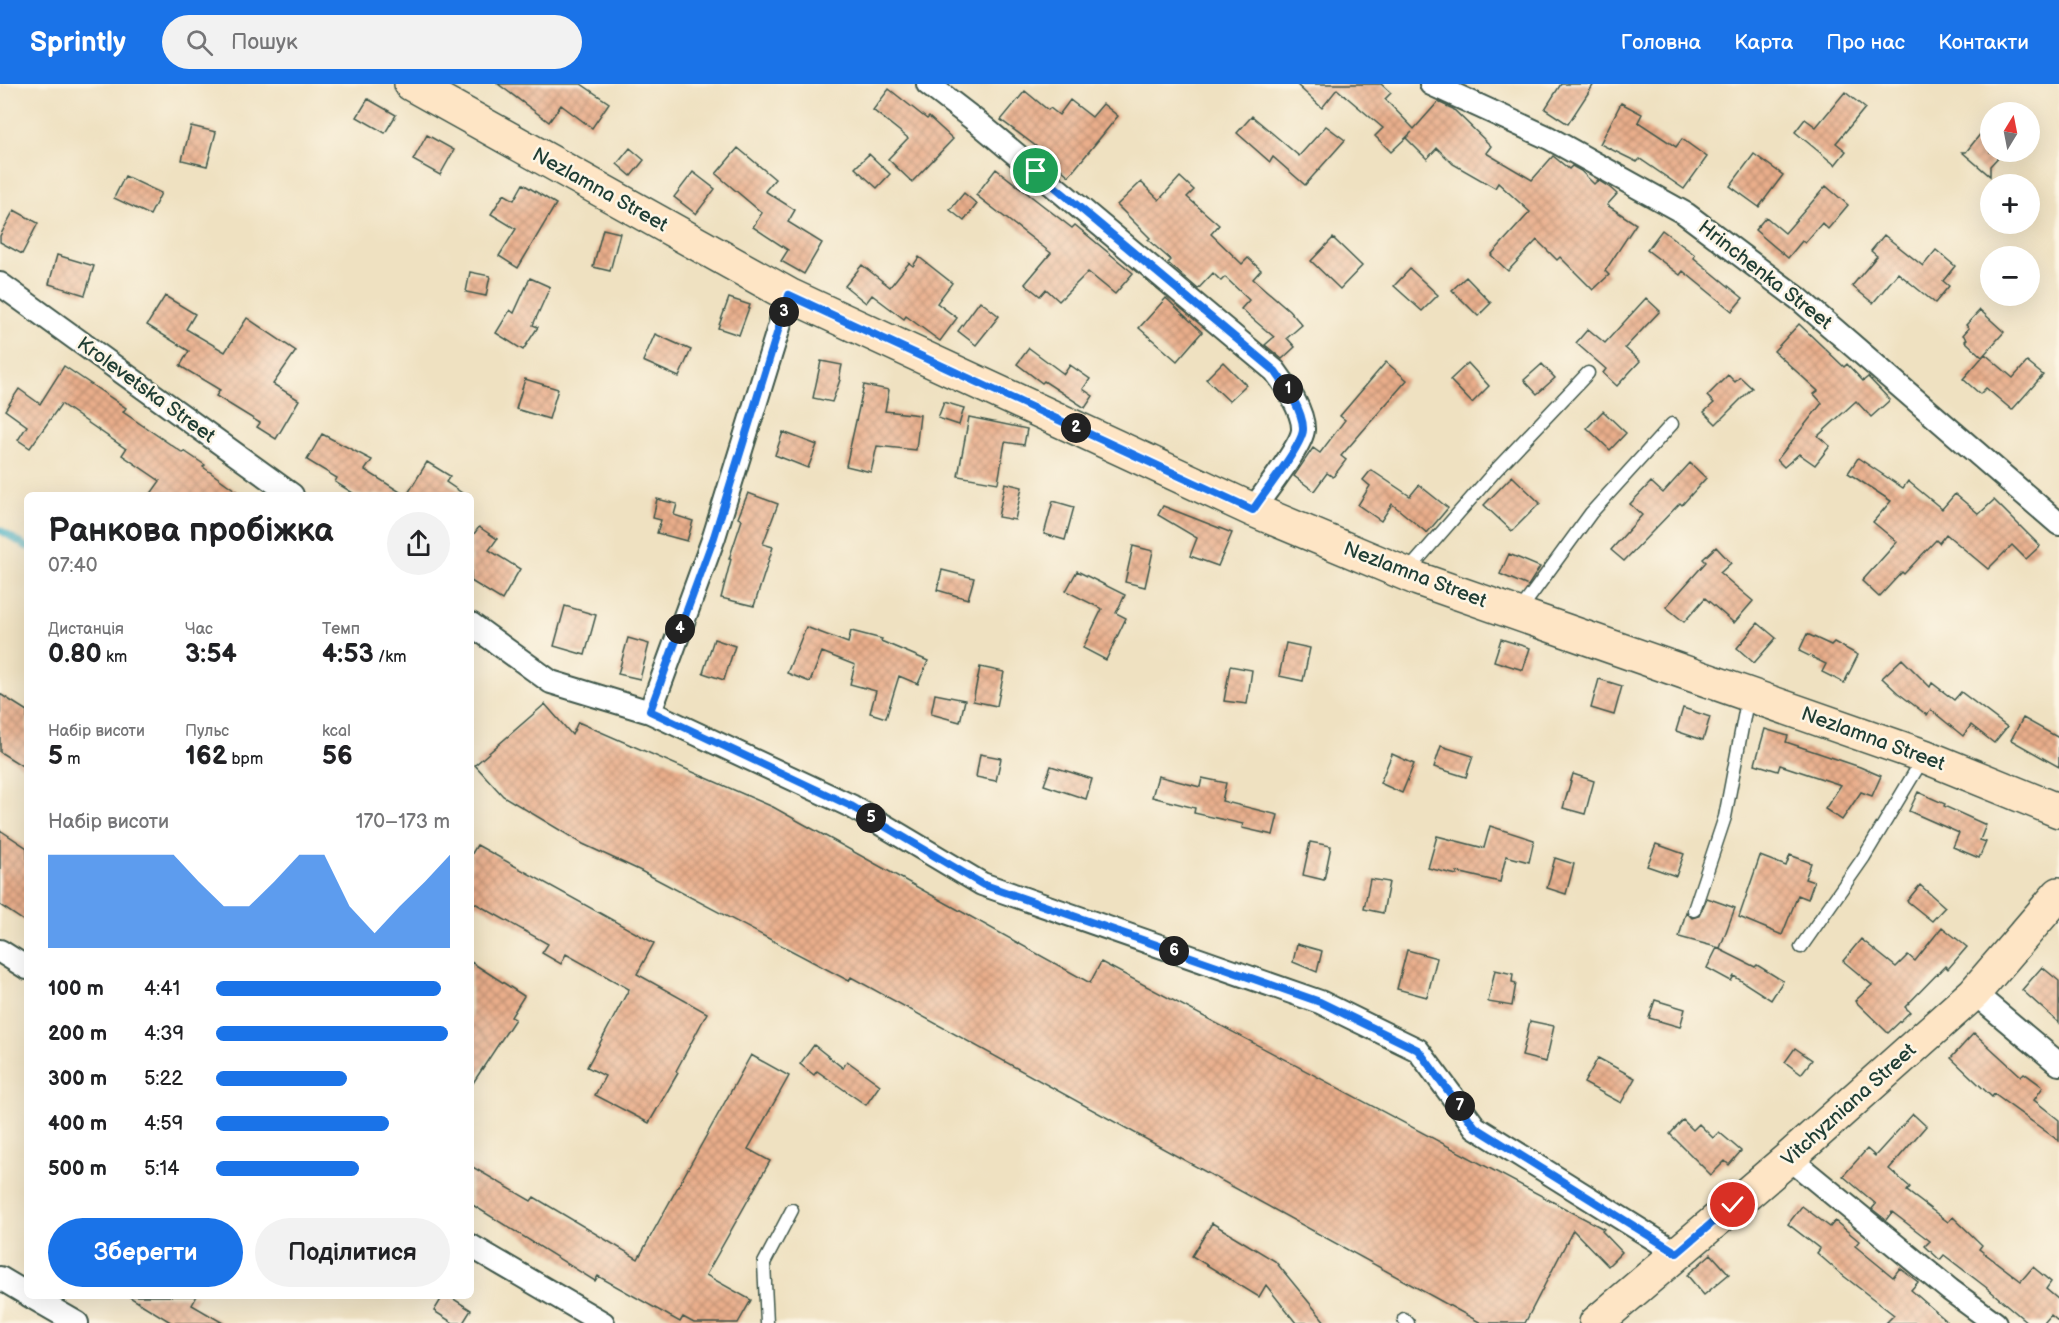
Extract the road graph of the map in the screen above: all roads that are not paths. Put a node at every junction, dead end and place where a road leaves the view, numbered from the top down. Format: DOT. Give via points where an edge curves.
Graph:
graph roads {
  1 [pos="411,84"];
  2 [pos="928,84"];
  3 [pos="1431,84"];
  4 [pos="0,284"];
  5 [pos="789,295"];
  6 [pos="1588,373"];
  7 [pos="1672,424"];
  8 [pos="288,492"];
  9 [pos="1253,510"];
  10 [pos="2059,524"];
  11 [pos="1406,573"];
  12 [pos="1518,614"];
  13 [pos="474,626"];
  14 [pos="1748,695"];
  15 [pos="650,711"];
  16 [pos="1924,756"];
  17 [pos="2059,811"];
  18 [pos="2059,894"];
  19 [pos="1694,910"];
  20 [pos="1801,947"];
  21 [pos="0,951"];
  22 [pos="24,966"];
  23 [pos="1974,993"];
  24 [pos="2059,1064"];
  25 [pos="1789,1158"];
  26 [pos="792,1210"];
  27 [pos="474,1248"];
  28 [pos="1677,1253"];
  29 [pos="0,1278"];
  30 [pos="24,1292"];
  31 [pos="36,1299"];
  32 [pos="77,1323"];
  33 [pos="603,1323"];
  34 [pos="767,1323"];
  35 [pos="1596,1323"];
  36 [pos="1995,1323"];
  1 -- 5 [label="street, Nezlamna Street"];
  2 -- 9 [label="street" via="1275,371 1289,389 1303,430 1295,449"];
  3 -- 10 [label="street, Hrinchenka Street" via="1549,138 1686,214 1799,299"];
  4 -- 8 [label="street, Krolevetska Street"];
  5 -- 9 [label="street, Nezlamna Street"];
  5 -- 15 [label="street" via="714,537"];
  6 -- 11 [label="lane"];
  7 -- 12 [label="lane" via="1591,513"];
  9 -- 11 [label="street, Nezlamna Street"];
  11 -- 12 [label="street, Nezlamna Street"];
  12 -- 14 [label="street, Nezlamna Street"];
  13 -- 15 [label="street" via="551,682"];
  14 -- 16 [label="street, Nezlamna Street"];
  14 -- 19 [label="lane" via="1725,817"];
  15 -- 28 [label="street" via="851,806 982,884 1320,1002 1418,1050 1475,1127"];
  16 -- 17 [label="street, Nezlamna Street"];
  16 -- 20 [label="lane" via="1864,858"];
  18 -- 23 [label="street, Vitchyzniana Street"];
  21 -- 22 [label="street"];
  23 -- 24 [label="street"];
  23 -- 25 [label="street, Vitchyzniana Street"];
  25 -- 28 [label="street, Vitchyzniana Street"];
  25 -- 36 [label="street"];
  26 -- 34 [label="lane" via="764,1263"];
  27 -- 33 [label="street"];
  28 -- 35 [label="street, Vitchyzniana Street"];
  29 -- 30 [label="street"];
  31 -- 32 [label="street"];
}
